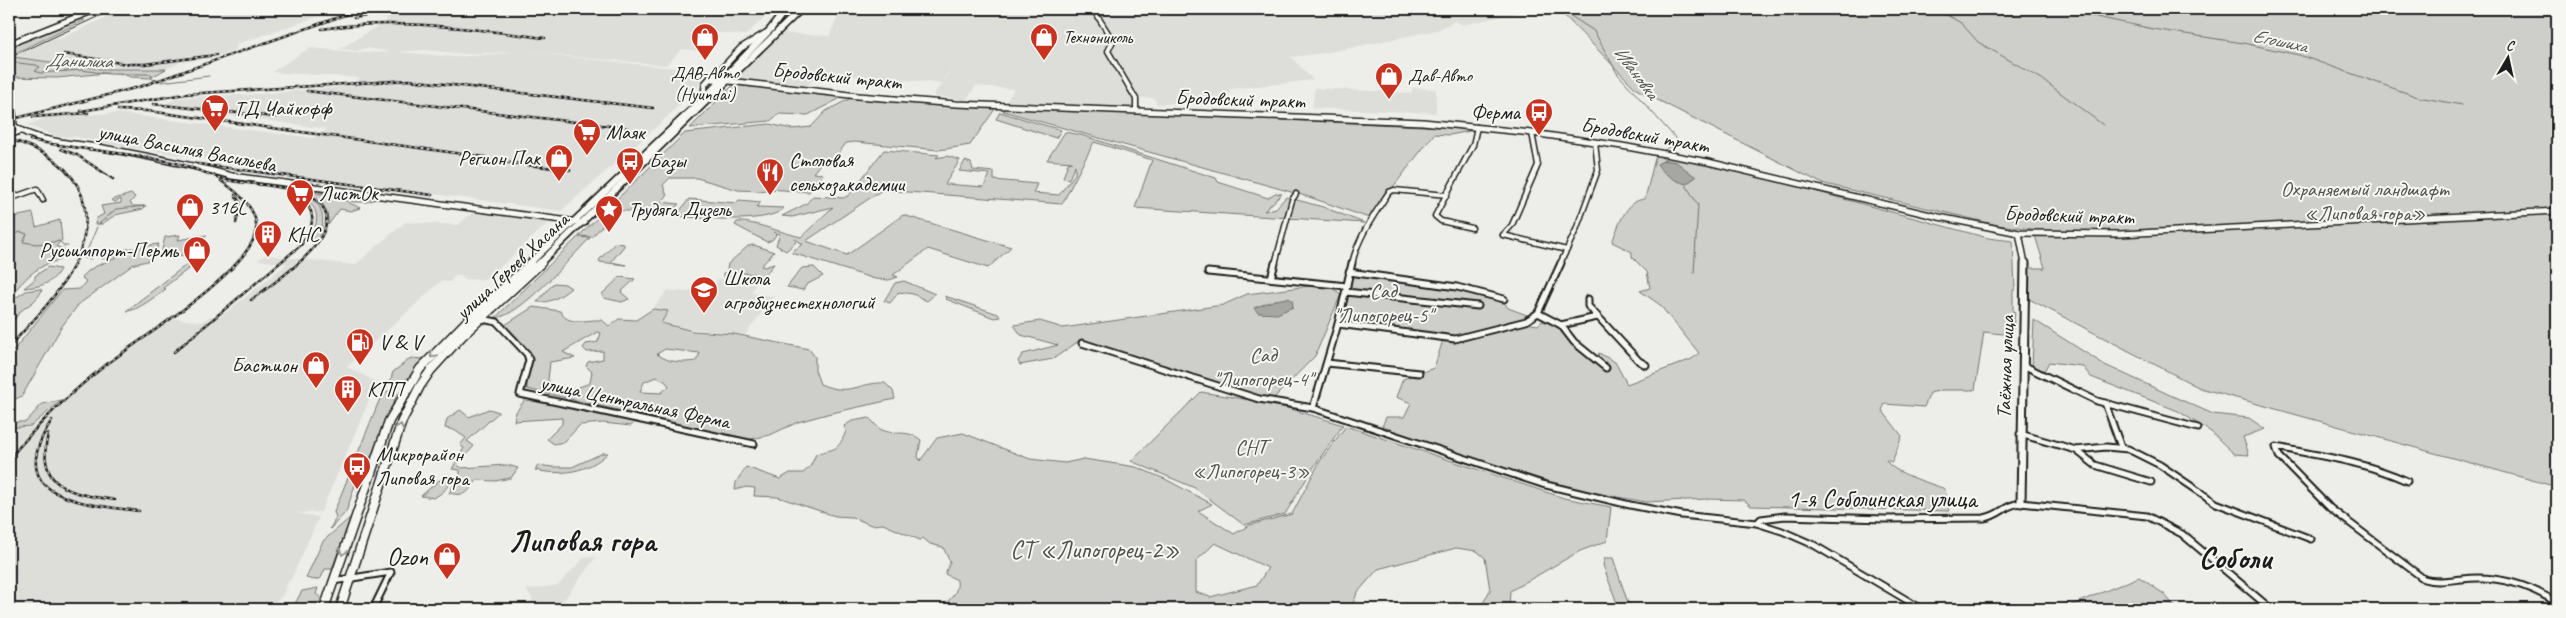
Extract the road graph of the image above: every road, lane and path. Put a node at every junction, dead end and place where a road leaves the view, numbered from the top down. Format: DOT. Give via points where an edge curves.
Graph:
graph roads {
  1 [pos="97,9"];
  2 [pos="786,9"];
  3 [pos="801,9"];
  4 [pos="1093,9"];
  5 [pos="770,30"];
  6 [pos="9,44"];
  7 [pos="713,75"];
  8 [pos="720,81"];
  9 [pos="728,82"];
  10 [pos="704,98"];
  11 [pos="9,111"];
  12 [pos="1136,111"];
  13 [pos="1477,127"];
  14 [pos="21,131"];
  15 [pos="1532,133"];
  16 [pos="9,136"];
  17 [pos="1595,142"];
  18 [pos="1296,194"];
  19 [pos="1446,195"];
  20 [pos="9,199"];
  21 [pos="43,200"];
  22 [pos="2557,211"];
  23 [pos="580,223"];
  24 [pos="1472,228"];
  25 [pos="2019,233"];
  26 [pos="1567,250"];
  27 [pos="1208,272"];
  28 [pos="1349,272"];
  29 [pos="1270,278"];
  30 [pos="1346,289"];
  31 [pos="1504,299"];
  32 [pos="1588,299"];
  33 [pos="1478,306"];
  34 [pos="1538,313"];
  35 [pos="1597,317"];
  36 [pos="480,319"];
  37 [pos="1338,324"];
  38 [pos="1561,325"];
  39 [pos="1082,343"];
  40 [pos="1327,363"];
  41 [pos="1646,365"];
  42 [pos="2023,365"];
  43 [pos="1606,368"];
  44 [pos="1419,373"];
  45 [pos="2105,403"];
  46 [pos="1313,408"];
  47 [pos="2198,428"];
  48 [pos="2020,434"];
  49 [pos="754,444"];
  50 [pos="2121,447"];
  51 [pos="2076,450"];
  52 [pos="2407,480"];
  53 [pos="2152,482"];
  54 [pos="2021,503"];
  55 [pos="1757,523"];
  56 [pos="2310,539"];
  57 [pos="349,577"];
  58 [pos="334,581"];
  59 [pos="2557,603"];
  60 [pos="324,609"];
  61 [pos="340,609"];
  62 [pos="373,609"];
  63 [pos="1922,609"];
  64 [pos="2271,609"];
  1 -- 6 [label="street"];
  2 -- 5 [label="main road, улица Героев Хасана"];
  3 -- 9 [label="main road, улица Героев Хасана"];
  4 -- 12 [label="street" via="1113,41 1108,51 1136,99"];
  5 -- 7 [label="street" via="741,48"];
  5 -- 8 [label="main road, улица Героев Хасана"];
  7 -- 8 [label="street" via="713,80"];
  7 -- 10 [label="street" via="704,84"];
  8 -- 9 [label="street, Бродовский тракт"];
  8 -- 10 [label="main road, улица Героев Хасана"];
  9 -- 12 [label="street, Бродовский тракт" via="956,104"];
  9 -- 23 [label="main road, улица Героев Хасана"];
  10 -- 23 [label="main road, улица Героев Хасана"];
  11 -- 14 [label="street" via="14,114 13,124"];
  12 -- 13 [label="street, Бродовский тракт"];
  13 -- 15 [label="street, Бродовский тракт"];
  13 -- 19 [label="street" via="1473,145"];
  14 -- 16 [label="street"];
  14 -- 23 [label="street, улица Василия Васильева" via="185,163 232,176"];
  15 -- 17 [label="street, Бродовский тракт"];
  15 -- 26 [label="street" via="1531,142 1538,165 1512,225 1502,235"];
  17 -- 25 [label="street, Бродовский тракт" via="1708,162"];
  17 -- 26 [label="street" via="1598,170"];
  18 -- 29 [label="street"];
  19 -- 24 [label="street" via="1435,216 1437,219"];
  19 -- 28 [label="street" via="1406,190 1389,192 1369,222"];
  20 -- 21 [label="street" via="37,189"];
  22 -- 25 [label="street, Бродовский тракт" via="2120,234"];
  23 -- 36 [label="main road, улица Героев Хасана"];
  23 -- 58 [label="main road, улица Героев Хасана, one-way" via="449,338 408,386 382,437"];
  25 -- 42 [label="street, Таёжная улица" via="2023,243 2025,283"];
  26 -- 34 [label="street"];
  27 -- 29 [label="street"];
  28 -- 30 [label="street"];
  28 -- 31 [label="street" via="1457,287"];
  29 -- 30 [label="street"];
  30 -- 33 [label="street"];
  30 -- 37 [label="street"];
  32 -- 35 [label="street" via="1588,306"];
  34 -- 37 [label="street" via="1526,321 1455,340"];
  34 -- 38 [label="street"];
  35 -- 38 [label="street"];
  35 -- 41 [label="street"];
  36 -- 49 [label="street, улица Центральная Ферма" via="497,322 527,354 520,394"];
  57 -- 36 [label="main road, улица Героев Хасана, one-way" via="408,407 442,356"];
  37 -- 40 [label="street"];
  38 -- 43 [label="street" via="1574,342"];
  39 -- 46 [label="street" via="1259,399"];
  40 -- 44 [label="street"];
  40 -- 46 [label="street"];
  42 -- 45 [label="street"];
  42 -- 48 [label="street, Таёжная улица"];
  45 -- 47 [label="street"];
  45 -- 50 [label="street"];
  46 -- 55 [label="street" via="1559,488 1682,515"];
  48 -- 51 [label="street"];
  48 -- 54 [label="street, Таёжная улица"];
  50 -- 51 [label="street"];
  50 -- 56 [label="street" via="2142,454 2216,503"];
  51 -- 53 [label="street" via="2095,465"];
  52 -- 59 [label="street" via="2350,462 2276,447 2279,456 2330,508 2424,579 2436,582 2480,578 2514,580"];
  54 -- 55 [label="street, 1-я Соболинская улица" via="2009,504 1996,516 1984,518 1922,520 1785,516 1761,519"];
  54 -- 64 [label="street" via="2147,516 2182,534"];
  55 -- 63 [label="street" via="1814,545"];
  57 -- 58 [label="street"];
  57 -- 61 [label="main road, улица Героев Хасана"];
  57 -- 62 [label="street" via="392,572"];
  58 -- 60 [label="main road, улица Героев Хасана"];
}
